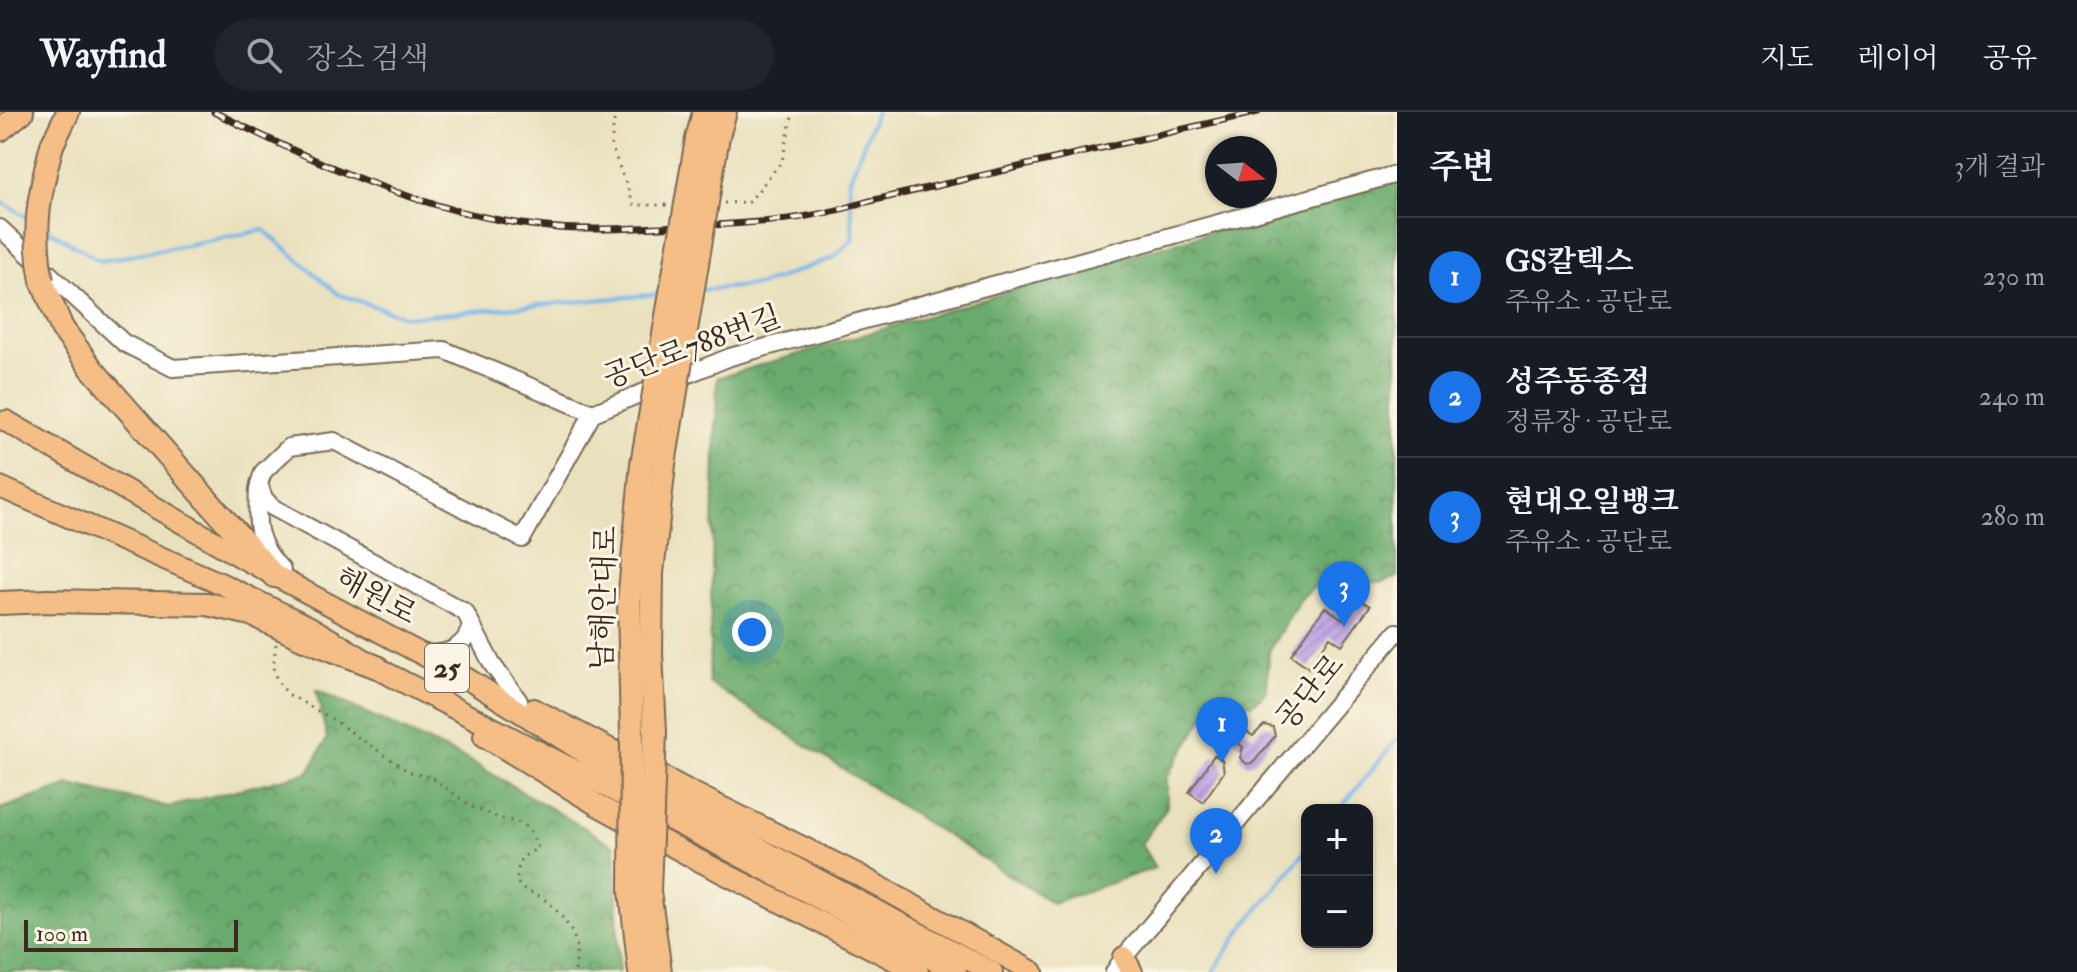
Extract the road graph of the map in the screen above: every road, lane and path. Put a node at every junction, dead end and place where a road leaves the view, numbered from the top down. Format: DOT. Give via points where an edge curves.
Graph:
graph roads {
  1 [pos="22,112"];
  2 [pos="68,112"];
  3 [pos="697,112"];
  4 [pos="704,112"];
  5 [pos="725,112"];
  6 [pos="0,130"];
  7 [pos="708,138"];
  8 [pos="1397,174"];
  9 [pos="0,228"];
  10 [pos="593,413"];
  11 [pos="6,421"];
  12 [pos="653,464"];
  13 [pos="259,484"];
  14 [pos="0,487"];
  15 [pos="274,576"];
  16 [pos="299,589"];
  17 [pos="0,603"];
  18 [pos="471,623"];
  19 [pos="278,626"];
  20 [pos="1397,632"];
  21 [pos="415,651"];
  22 [pos="383,671"];
  23 [pos="466,678"];
  24 [pos="519,701"];
  25 [pos="640,891"];
  26 [pos="884,923"];
  27 [pos="1123,967"];
  28 [pos="1030,971"];
  29 [pos="575,972"];
  30 [pos="640,972"];
  31 [pos="660,972"];
  32 [pos="918,972"];
  33 [pos="956,972"];
  34 [pos="992,972"];
  1 -- 6 [label="highway"];
  2 -- 15 [label="highway, bridge" via="52,145 37,209 42,281 62,328"];
  3 -- 7 [label="highway"];
  4 -- 7 [label="highway"];
  5 -- 7 [label="highway"];
  7 -- 12 [label="highway, bridge"];
  8 -- 10 [label="street, 공단로788번길" via="730,357"];
  9 -- 10 [label="street, 공단로788번길" via="124,343 173,368 444,350"];
  10 -- 13 [label="street" via="522,539 334,441 289,447 263,472"];
  11 -- 15 [label="main road, 해원로 / 25"];
  12 -- 25 [label="highway, 남해안대로, bridge" via="655,732"];
  12 -- 25 [label="highway, 남해안대로, bridge" via="629,603"];
  13 -- 16 [label="street" via="256,523 264,544"];
  13 -- 18 [label="street" via="272,507 456,604"];
  14 -- 22 [label="main road, 해원로 / 25" via="222,584 310,627"];
  15 -- 16 [label="main road, 해원로 / 25"];
  16 -- 21 [label="main road, 해원로 / 25"];
  17 -- 19 [label="highway" via="207,604"];
  18 -- 21 [label="street" via="467,638 452,650"];
  18 -- 24 [label="street"];
  19 -- 22 [label="highway"];
  19 -- 29 [label="path" via="273,667 288,694 409,772 432,778 472,807 522,823 531,833 538,848 521,858 517,879 552,905 574,937"];
  20 -- 27 [label="street, 공단로"];
  21 -- 23 [label="main road, 해원로 / 25"];
  22 -- 26 [label="main road, 해원로 / 25"];
  22 -- 32 [label="main road" via="597,805"];
  23 -- 24 [label="main road"];
  23 -- 26 [label="main road, 해원로 / 25" via="612,770"];
  24 -- 28 [label="main road" via="855,873"];
  25 -- 30 [label="highway"];
  25 -- 31 [label="highway"];
  26 -- 33 [label="main road, 25"];
  26 -- 34 [label="main road"];
}
